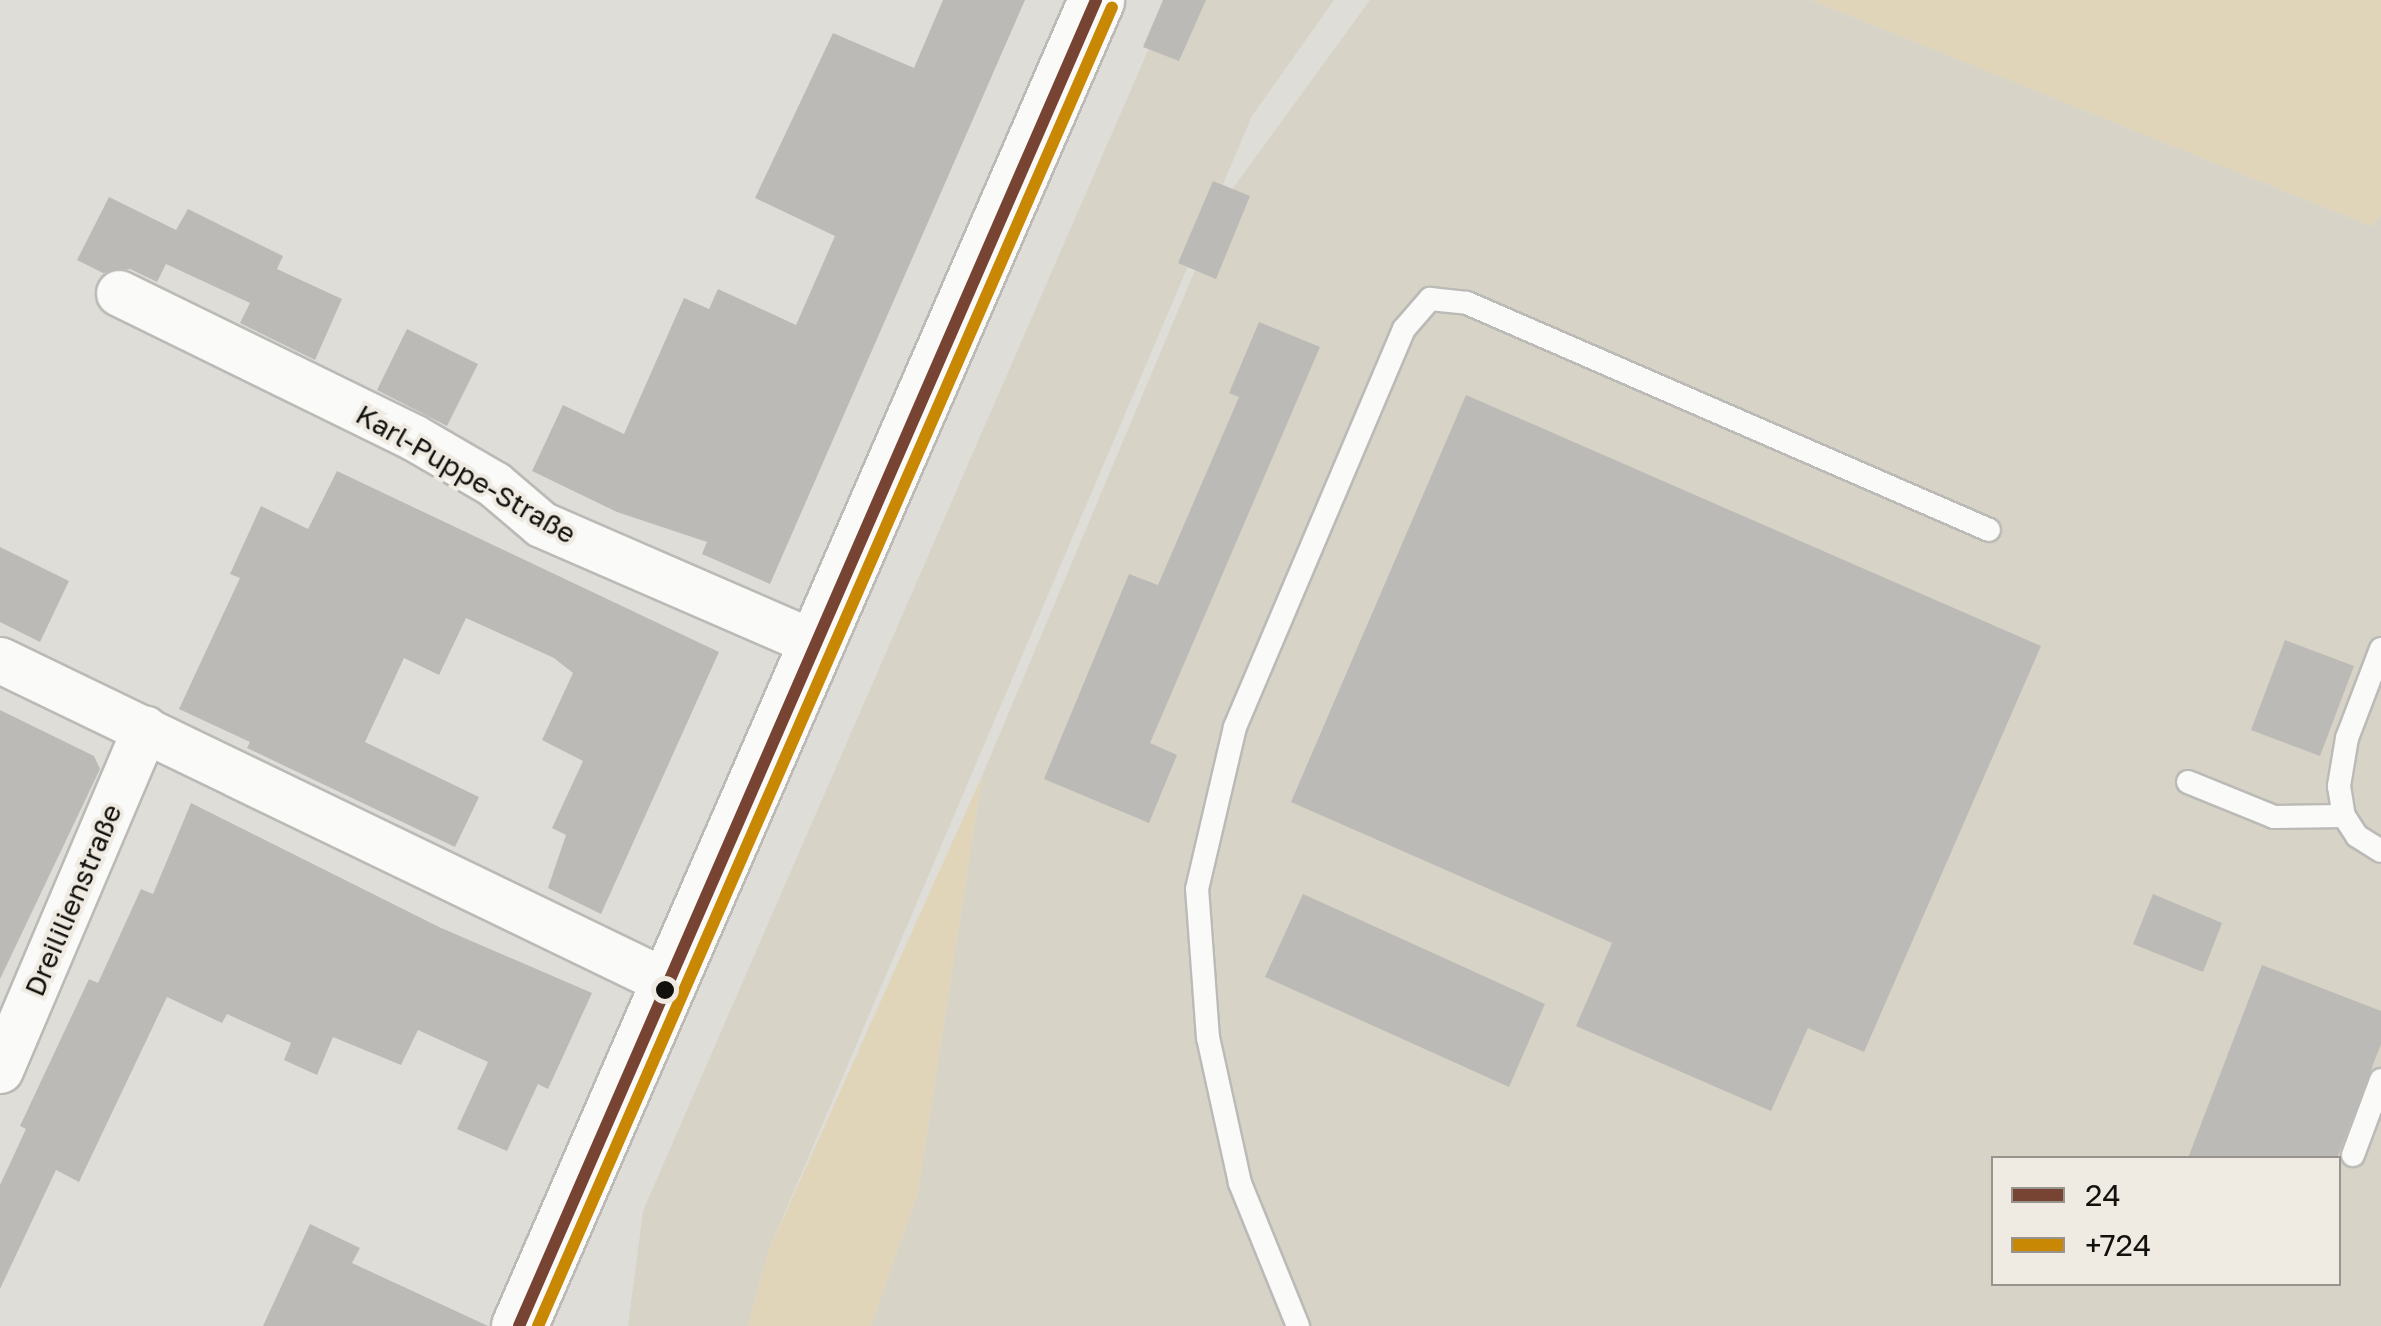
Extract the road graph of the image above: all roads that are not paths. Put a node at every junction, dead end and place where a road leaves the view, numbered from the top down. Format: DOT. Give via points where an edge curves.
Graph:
graph roads {
  1 [pos="1096,0"];
  2 [pos="119,292"];
  3 [pos="1989,530"];
  4 [pos="818,645"];
  5 [pos="2381,649"];
  6 [pos="0,660"];
  7 [pos="145,730"];
  8 [pos="2188,782"];
  9 [pos="2344,816"];
  10 [pos="2381,851"];
  11 [pos="667,982"];
  12 [pos="0,1070"];
  13 [pos="2381,1080"];
  14 [pos="2353,1155"];
  15 [pos="519,1326"];
  16 [pos="1298,1326"];
  1 -- 4 [label="main road"];
  2 -- 4 [label="street, Karl-Puppe-Straße" via="412,437 494,484 541,524"];
  3 -- 16 [label="lane" via="1468,303 1430,300 1404,328 1236,728 1197,890 1208,1038 1236,1165"];
  4 -- 11 [label="main road"];
  5 -- 9 [label="lane" via="2347,738 2339,786"];
  6 -- 7 [label="street"];
  7 -- 11 [label="street"];
  7 -- 12 [label="street, Dreililienstraße"];
  8 -- 9 [label="lane" via="2274,817"];
  9 -- 10 [label="lane"];
  11 -- 15 [label="main road"];
  13 -- 14 [label="lane"];
}
